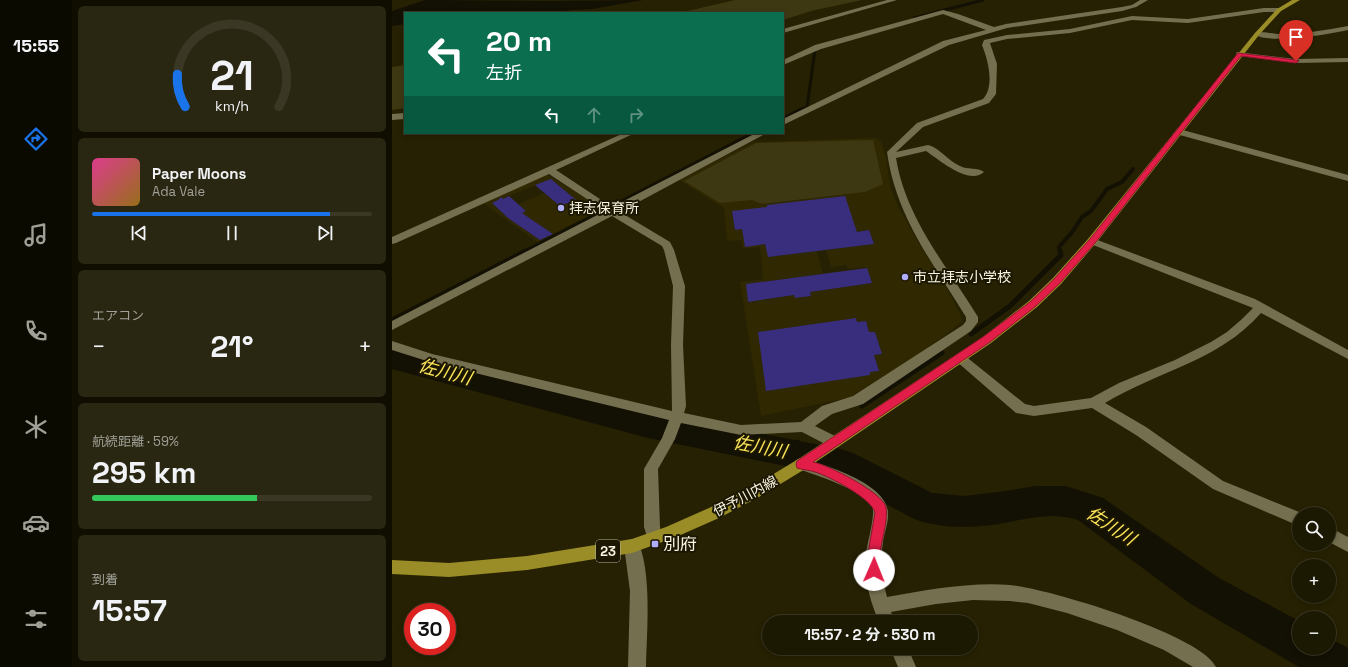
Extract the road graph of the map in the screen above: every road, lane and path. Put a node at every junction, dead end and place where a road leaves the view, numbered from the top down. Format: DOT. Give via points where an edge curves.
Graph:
graph roads {
  1 [pos="894,0"];
  2 [pos="1145,0"];
  3 [pos="1297,0"];
  4 [pos="1130,7"];
  5 [pos="1279,10"];
  6 [pos="1138,17"];
  7 [pos="1348,28"];
  8 [pos="994,29"];
  9 [pos="784,31"];
  10 [pos="1257,34"];
  11 [pos="1007,37"];
  12 [pos="1240,54"];
  13 [pos="1348,60"];
  14 [pos="784,63"];
  15 [pos="404,116"];
  16 [pos="392,117"];
  17 [pos="784,122"];
  18 [pos="1179,132"];
  19 [pos="629,134"];
  20 [pos="761,134"];
  21 [pos="892,156"];
  22 [pos="550,170"];
  23 [pos="979,172"];
  24 [pos="1348,178"];
  25 [pos="613,212"];
  26 [pos="1092,241"];
  27 [pos="392,242"];
  28 [pos="1260,307"];
  29 [pos="392,326"];
  30 [pos="392,345"];
  31 [pos="1348,355"];
  32 [pos="960,358"];
  33 [pos="1094,403"];
  34 [pos="676,418"];
  35 [pos="804,427"];
  36 [pos="831,444"];
  37 [pos="803,463"];
  38 [pos="1292,516"];
  39 [pos="654,538"];
  40 [pos="1336,538"];
  41 [pos="1348,545"];
  42 [pos="632,546"];
  43 [pos="392,567"];
  44 [pos="881,606"];
  45 [pos="885,615"];
  46 [pos="902,655"];
  47 [pos="638,667"];
  48 [pos="907,667"];
  49 [pos="1207,667"];
  1 -- 9 [label="street"];
  2 -- 4 [label="street"];
  3 -- 5 [label="main road, 伊予川内線 / 23"];
  4 -- 6 [label="street"];
  4 -- 8 [label="street"];
  5 -- 6 [label="street" via="1188,21"];
  5 -- 10 [label="main road, 伊予川内線 / 23"];
  6 -- 11 [label="street" via="1070,31"];
  7 -- 10 [label="street" via="1281,37"];
  8 -- 11 [label="street" via="1004,32"];
  8 -- 14 [label="street" via="973,24 957,14 943,12 822,46"];
  8 -- 17 [label="street" via="928,50"];
  10 -- 12 [label="main road, 伊予川内線 / 23"];
  11 -- 21 [label="street" via="990,41 986,45 993,64 992,94 989,98 978,105 920,125 891,152"];
  12 -- 13 [label="street" via="1296,61"];
  12 -- 18 [label="main road, 伊予川内線 / 23"];
  15 -- 16 [label="street"];
  18 -- 24 [label="street"];
  18 -- 26 [label="main road, 伊予川内線 / 23"];
  19 -- 22 [label="street"];
  20 -- 25 [label="street"];
  21 -- 23 [label="street" via="928,148 954,169"];
  21 -- 35 [label="street" via="898,189 909,215 972,317 972,322 967,328 858,400 827,410"];
  22 -- 25 [label="street"];
  22 -- 27 [label="street"];
  25 -- 29 [label="street"];
  25 -- 34 [label="street" via="666,244 669,250 679,286"];
  26 -- 28 [label="street"];
  26 -- 32 [label="main road, 伊予川内線 / 23" via="1033,304"];
  28 -- 31 [label="street"];
  28 -- 33 [label="street" via="1244,326 1210,349 1123,387"];
  30 -- 34 [label="street" via="430,358"];
  32 -- 33 [label="street" via="1022,408 1034,411"];
  32 -- 36 [label="main road, 伊予川内線 / 23"];
  33 -- 38 [label="street" via="1141,431 1218,485"];
  34 -- 35 [label="street" via="741,430"];
  34 -- 39 [label="street" via="668,439 651,469"];
  35 -- 36 [label="street"];
  36 -- 37 [label="main road, 伊予川内線 / 23"];
  37 -- 39 [label="main road, 伊予川内線 / 23" via="754,493"];
  37 -- 44 [label="street" via="867,493 880,506 873,559"];
  39 -- 42 [label="main road, 伊予川内線 / 23"];
  40 -- 41 [label="street"];
  42 -- 43 [label="main road, 伊予川内線 / 23" via="527,563 450,570"];
  42 -- 47 [label="street" via="640,598"];
  44 -- 45 [label="street"];
  44 -- 49 [label="street" via="964,593 1027,595 1099,615 1165,641"];
  46 -- 48 [label="street"];
}
